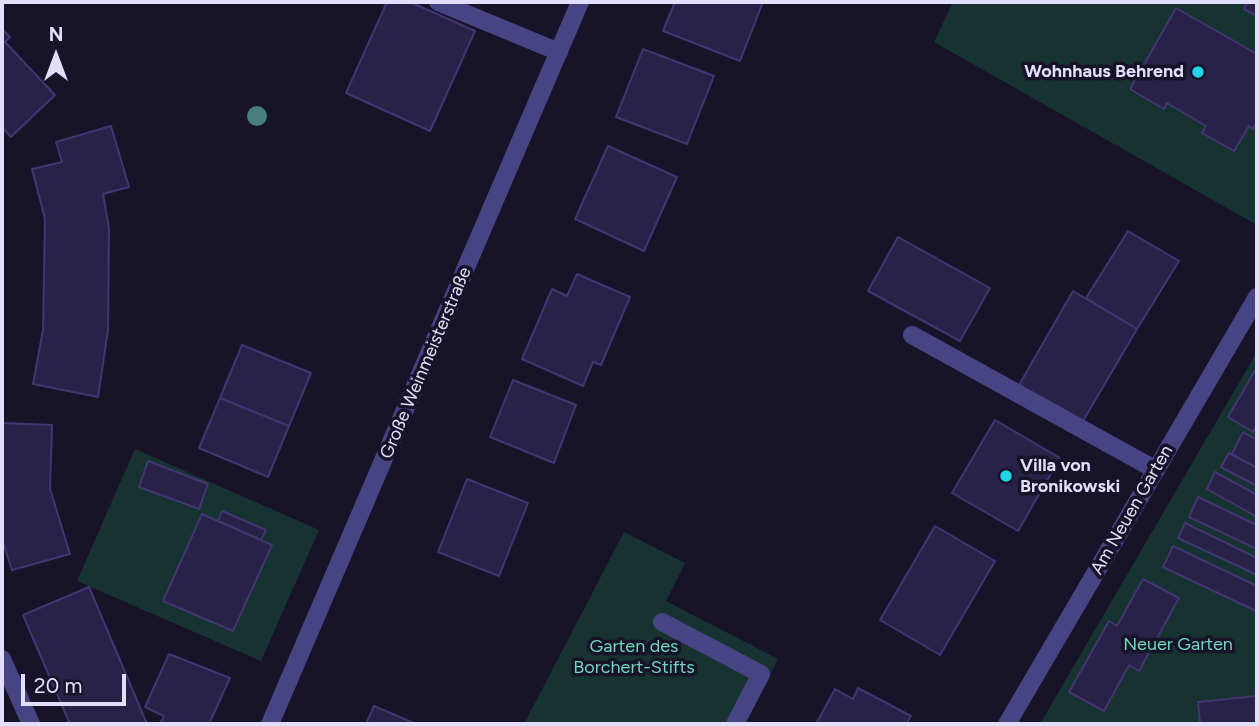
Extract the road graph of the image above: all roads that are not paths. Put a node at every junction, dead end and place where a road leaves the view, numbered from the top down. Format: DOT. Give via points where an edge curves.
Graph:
graph roads {
  1 [pos="438,2"];
  2 [pos="580,2"];
  3 [pos="559,52"];
  4 [pos="1257,296"];
  5 [pos="912,335"];
  6 [pos="1156,470"];
  7 [pos="662,622"];
  8 [pos="2,659"];
  9 [pos="31,724"];
  10 [pos="270,724"];
  11 [pos="735,724"];
  12 [pos="1007,724"];
  1 -- 3 [label="street"];
  2 -- 3 [label="street, Große Weinmeisterstraße"];
  3 -- 10 [label="street, Große Weinmeisterstraße"];
  4 -- 6 [label="street, Am Neuen Garten"];
  5 -- 6 [label="street"];
  6 -- 12 [label="street, Am Neuen Garten"];
  7 -- 11 [label="street" via="761,674"];
  8 -- 9 [label="street"];
}
